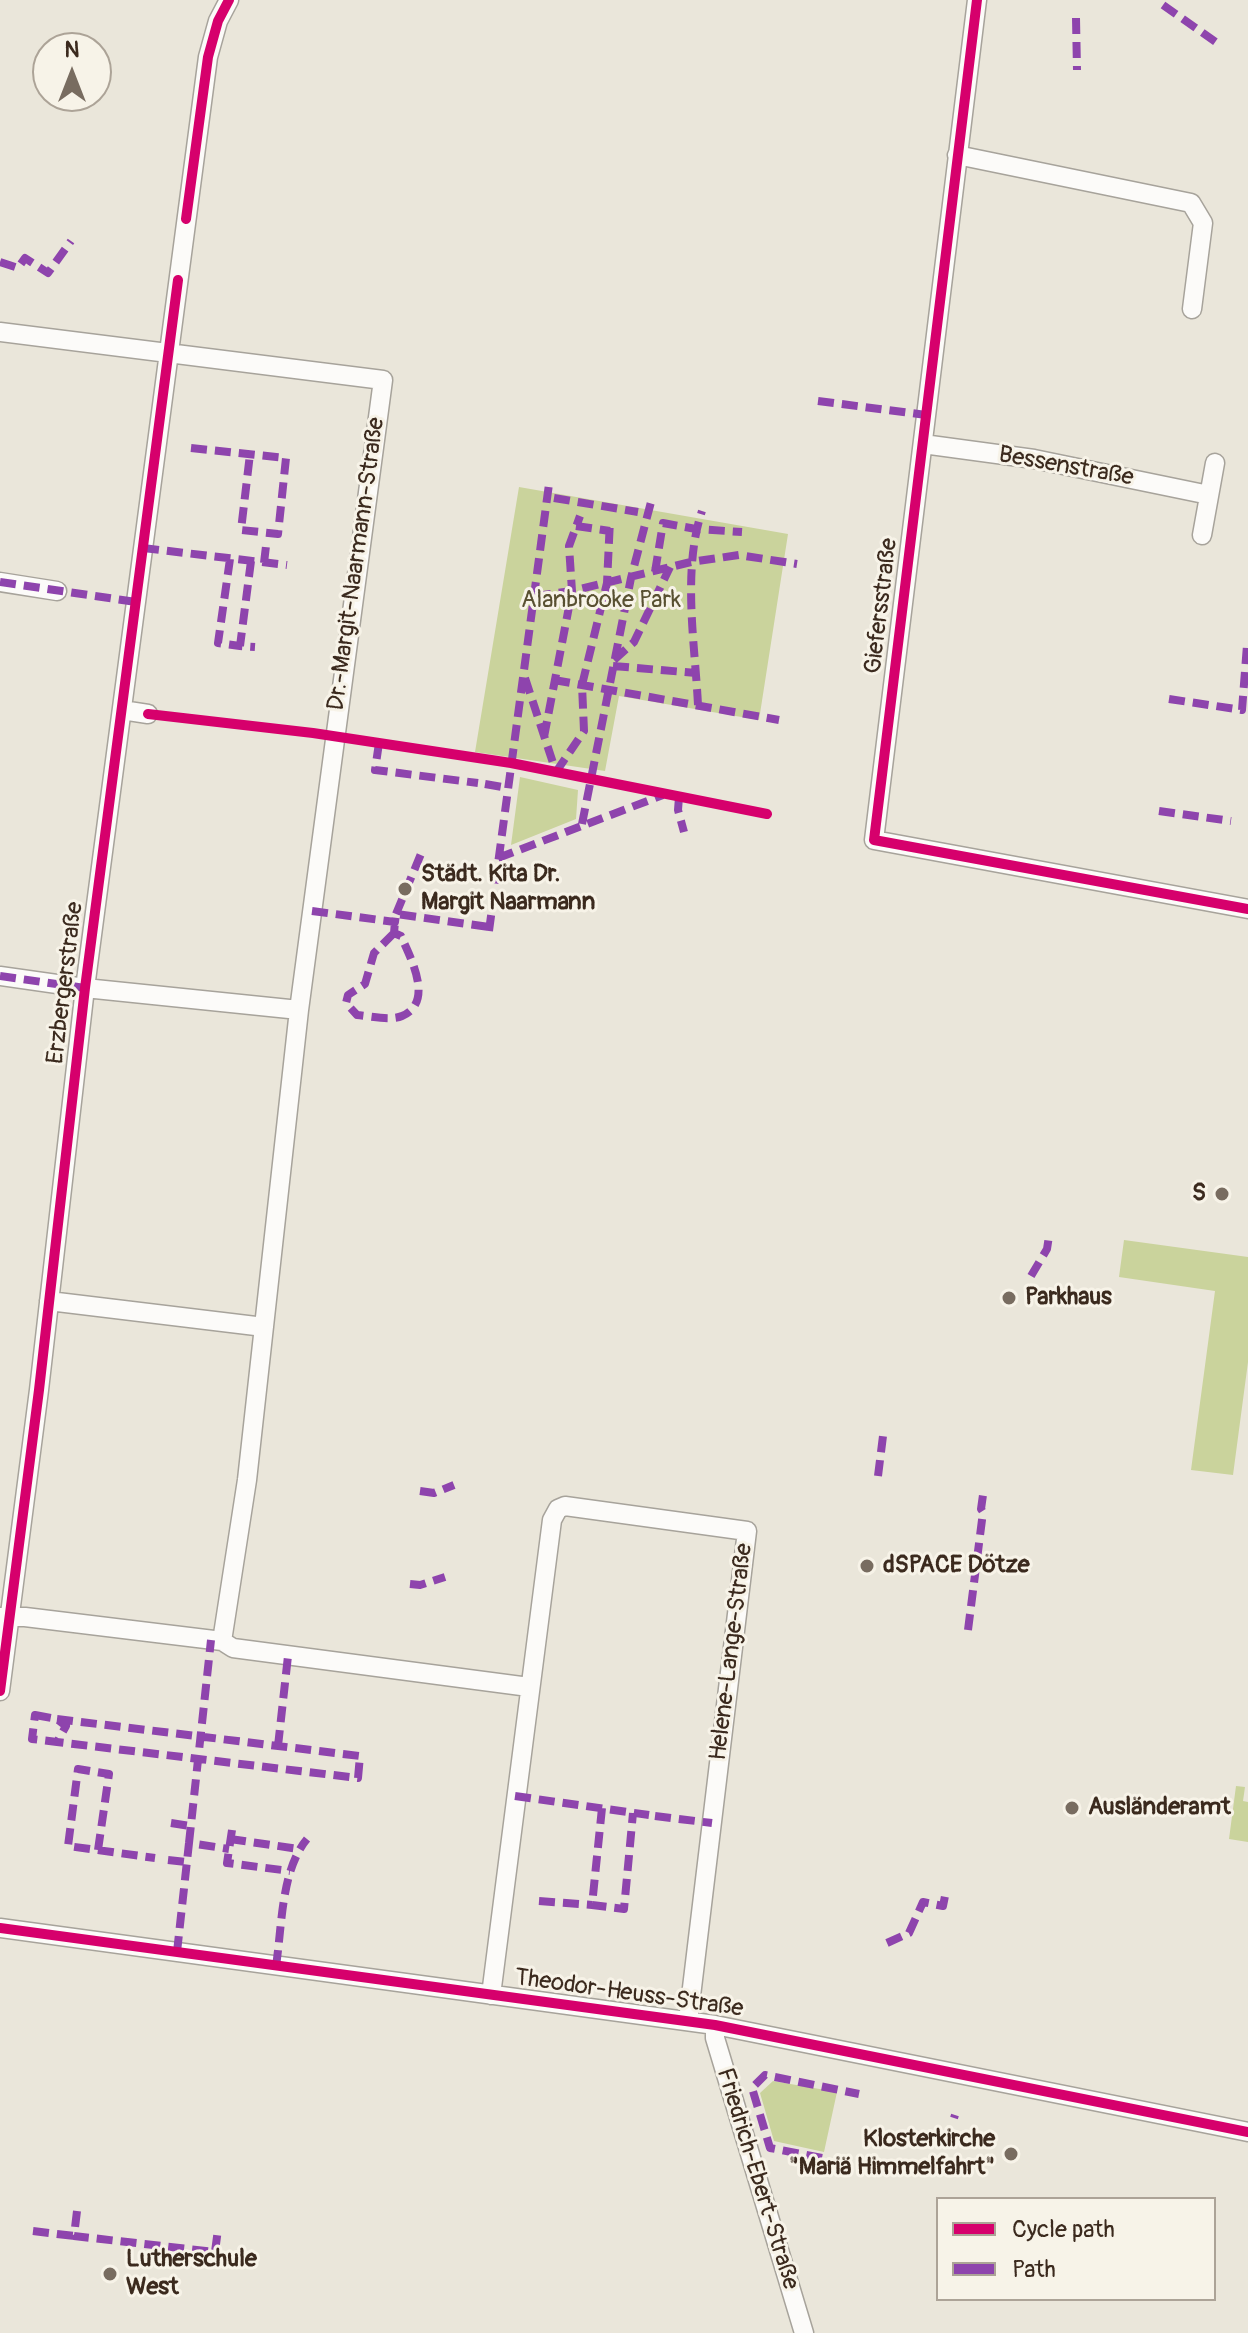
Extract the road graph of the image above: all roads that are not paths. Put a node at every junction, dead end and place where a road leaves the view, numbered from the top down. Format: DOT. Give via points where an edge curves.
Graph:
graph roads {
  1 [pos="229,0"];
  2 [pos="977,0"];
  3 [pos="957,155"];
  4 [pos="1192,309"];
  5 [pos="0,332"];
  6 [pos="169,354"];
  7 [pos="923,444"];
  8 [pos="1215,463"];
  9 [pos="1209,495"];
  10 [pos="1202,535"];
  11 [pos="0,582"];
  12 [pos="57,591"];
  13 [pos="122,710"];
  14 [pos="148,714"];
  15 [pos="1248,909"];
  16 [pos="0,976"];
  17 [pos="85,988"];
  18 [pos="299,1010"];
  19 [pos="49,1301"];
  20 [pos="264,1327"];
  21 [pos="5,1617"];
  22 [pos="222,1641"];
  23 [pos="529,1687"];
  24 [pos="0,1691"];
  25 [pos="0,1928"];
  26 [pos="491,1995"];
  27 [pos="688,2021"];
  28 [pos="715,2025"];
  29 [pos="1248,2132"];
  30 [pos="804,2333"];
  1 -- 6 [label="street, Erzbergerstraße" via="208,57"];
  2 -- 3 [label="street, Giefersstraße"];
  3 -- 4 [label="street" via="1191,203 1203,223"];
  3 -- 7 [label="street, Giefersstraße"];
  5 -- 6 [label="street"];
  6 -- 13 [label="street, Erzbergerstraße"];
  6 -- 18 [label="street, Dr.-Margit-Naarmann-Straße" via="383,380"];
  7 -- 9 [label="street, Bessenstraße" via="1034,459"];
  7 -- 15 [label="street, Giefersstraße" via="874,840"];
  8 -- 9 [label="street"];
  9 -- 10 [label="street"];
  11 -- 12 [label="street"];
  13 -- 14 [label="street"];
  13 -- 17 [label="street, Erzbergerstraße"];
  16 -- 17 [label="street"];
  17 -- 18 [label="street"];
  17 -- 19 [label="street, Erzbergerstraße"];
  18 -- 20 [label="street, Dr.-Margit-Naarmann-Straße"];
  19 -- 20 [label="street"];
  19 -- 21 [label="street, Erzbergerstraße"];
  20 -- 22 [label="street, Dr.-Margit-Naarmann-Straße"];
  21 -- 22 [label="street"];
  21 -- 24 [label="street, Erzbergerstraße"];
  22 -- 23 [label="street" via="233,1648"];
  23 -- 26 [label="street, Helene-Lange-Straße"];
  23 -- 27 [label="street, Helene-Lange-Straße" via="552,1520 558,1509 747,1531"];
  25 -- 26 [label="street, Theodor-Heuss-Straße"];
  26 -- 27 [label="street, Theodor-Heuss-Straße"];
  27 -- 28 [label="street, Theodor-Heuss-Straße"];
  28 -- 29 [label="street, Theodor-Heuss-Straße"];
  28 -- 30 [label="street, Friedrich-Ebert-Straße"];
}
